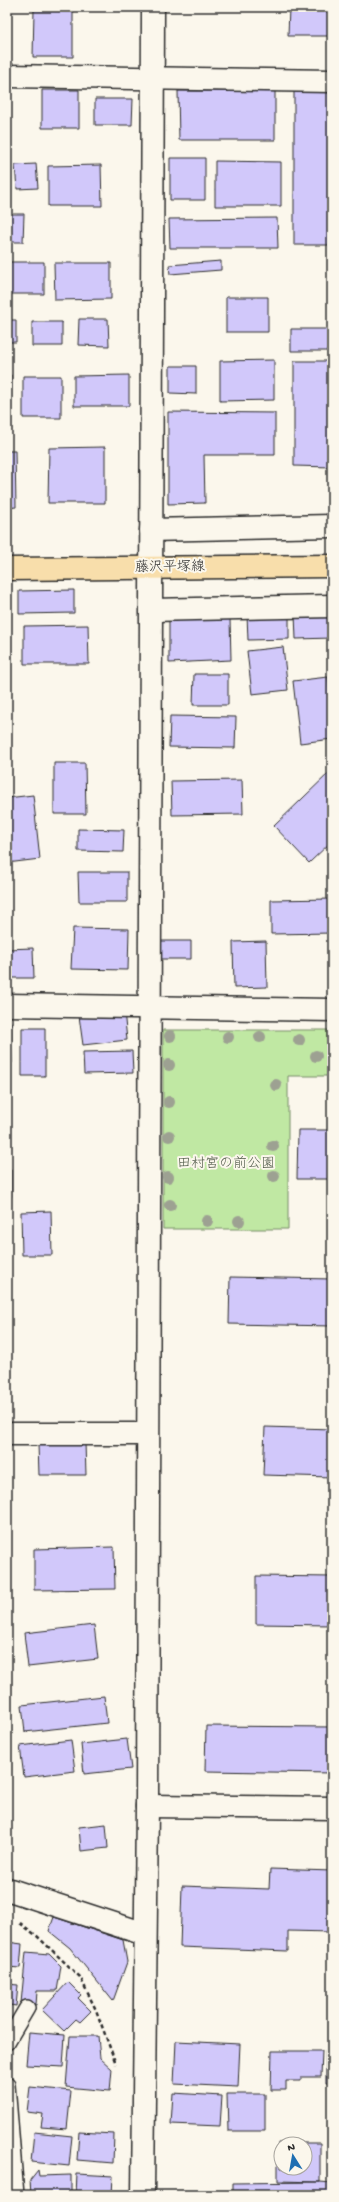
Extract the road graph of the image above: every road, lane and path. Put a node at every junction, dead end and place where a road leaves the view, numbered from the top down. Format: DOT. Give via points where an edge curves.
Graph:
graph roads {
  1 [pos="153,7"];
  2 [pos="7,76"];
  3 [pos="153,78"];
  4 [pos="332,81"];
  5 [pos="332,526"];
  6 [pos="151,530"];
  7 [pos="332,566"];
  8 [pos="7,569"];
  9 [pos="150,569"];
  10 [pos="332,606"];
  11 [pos="152,610"];
  12 [pos="7,1005"];
  13 [pos="150,1008"];
  14 [pos="332,1010"];
  15 [pos="147,1434"];
  16 [pos="10,1438"];
  17 [pos="147,1806"];
  18 [pos="332,1808"];
  19 [pos="7,1889"];
  20 [pos="19,1922"];
  21 [pos="145,1934"];
  22 [pos="27,2008"];
  23 [pos="7,2042"];
  24 [pos="117,2066"];
  25 [pos="7,2085"];
  26 [pos="16,2195"];
  27 [pos="143,2195"];
  1 -- 3 [label="street"];
  2 -- 3 [label="street"];
  3 -- 4 [label="street"];
  3 -- 6 [label="street"];
  5 -- 6 [label="street"];
  6 -- 9 [label="street"];
  7 -- 9 [label="main road, 藤沢平塚線"];
  8 -- 9 [label="main road, 藤沢平塚線"];
  9 -- 11 [label="street"];
  10 -- 11 [label="street"];
  11 -- 13 [label="street"];
  12 -- 13 [label="street"];
  13 -- 14 [label="street"];
  13 -- 15 [label="street"];
  15 -- 16 [label="street"];
  15 -- 17 [label="street"];
  17 -- 18 [label="street"];
  17 -- 21 [label="street"];
  19 -- 21 [label="street"];
  20 -- 24 [label="path" via="80,1977 96,2010"];
  21 -- 27 [label="street"];
  22 -- 23 [label="lane"];
  25 -- 26 [label="lane"];
}
